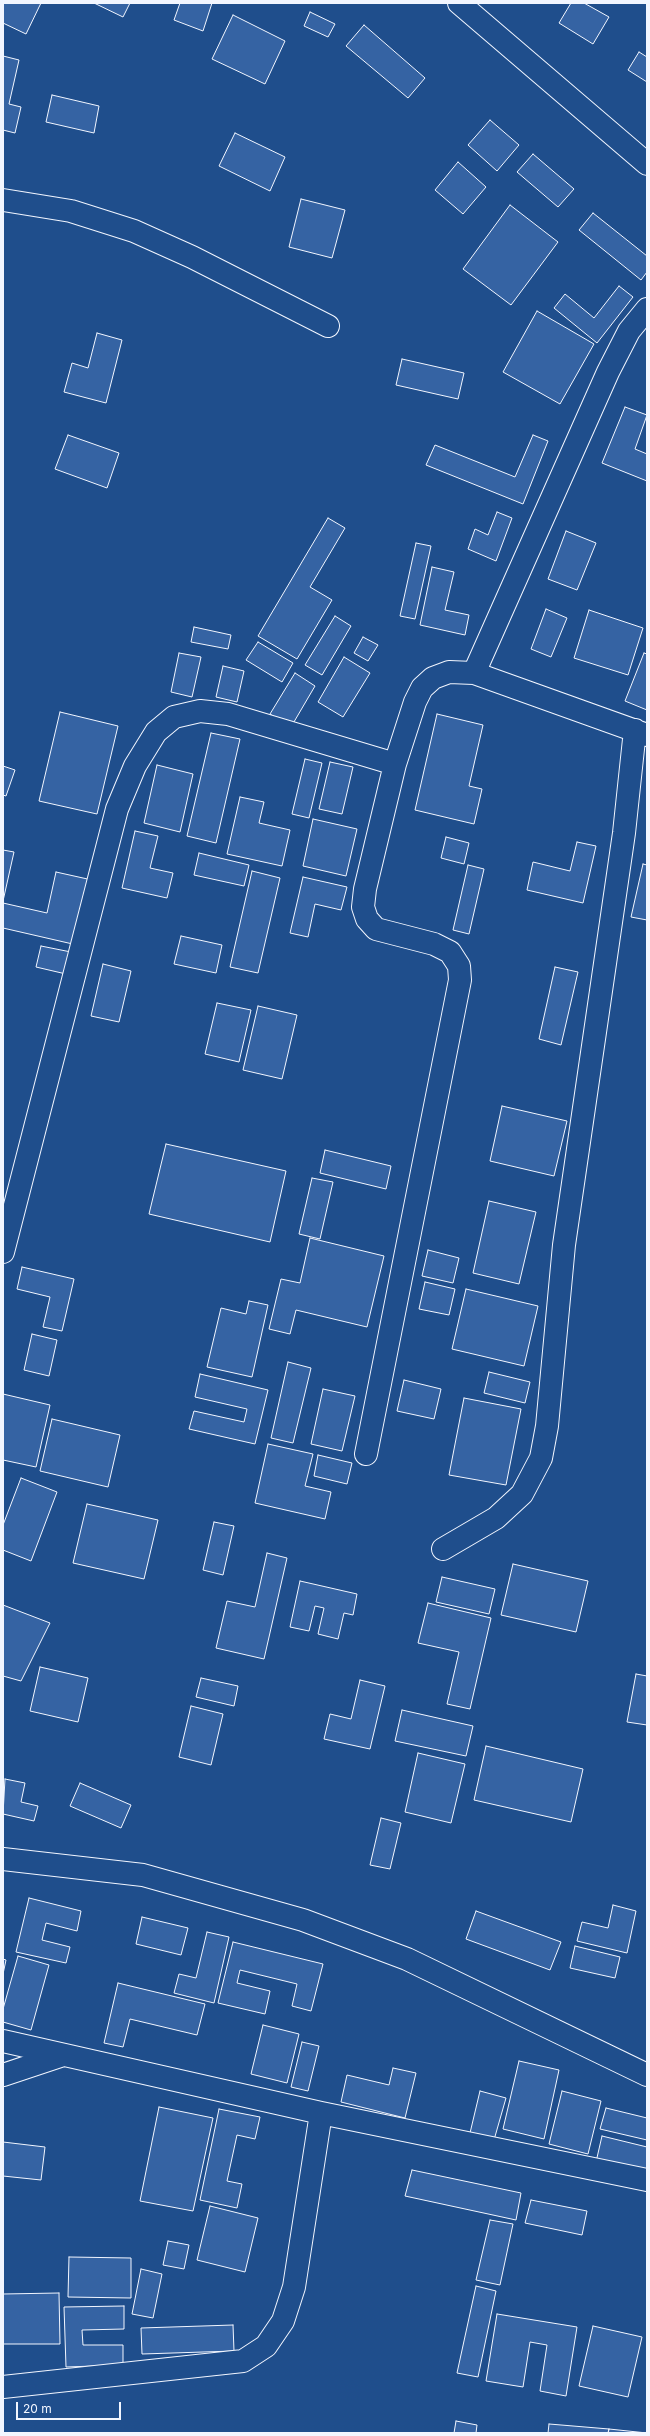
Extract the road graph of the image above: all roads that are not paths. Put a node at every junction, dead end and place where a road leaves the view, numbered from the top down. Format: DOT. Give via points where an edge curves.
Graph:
graph roads {
  1 [pos="459,3"];
  2 [pos="647,164"];
  3 [pos="3,200"];
  4 [pos="647,309"];
  5 [pos="328,326"];
  6 [pos="474,673"];
  7 [pos="641,733"];
  8 [pos="395,764"];
  9 [pos="3,1252"];
  10 [pos="366,1454"];
  11 [pos="443,1549"];
  12 [pos="3,1860"];
  13 [pos="3,2041"];
  14 [pos="63,2055"];
  15 [pos="3,2075"];
  16 [pos="647,2075"];
  17 [pos="321,2113"];
  18 [pos="647,2180"];
  19 [pos="3,2387"];
  1 -- 2 [label="street"];
  3 -- 5 [label="street" via="71,211 134,231 192,257"];
  4 -- 6 [label="street" via="629,331 608,372"];
  6 -- 7 [label="street"];
  6 -- 8 [label="street" via="449,672 433,678 422,688"];
  7 -- 11 [label="street" via="564,1245 548,1426 540,1458 522,1494 496,1518"];
  8 -- 9 [label="street" via="228,714 200,711 174,717 156,732 134,766 117,809"];
  8 -- 10 [label="street" via="363,906 367,919 376,929 434,944 450,952 459,966 460,980"];
  12 -- 16 [label="street" via="143,1875 302,1920 407,1959"];
  13 -- 14 [label="street"];
  14 -- 15 [label="street"];
  14 -- 17 [label="street"];
  17 -- 18 [label="street"];
  17 -- 19 [label="street" via="294,2287 283,2321 266,2346 243,2361"];
}
